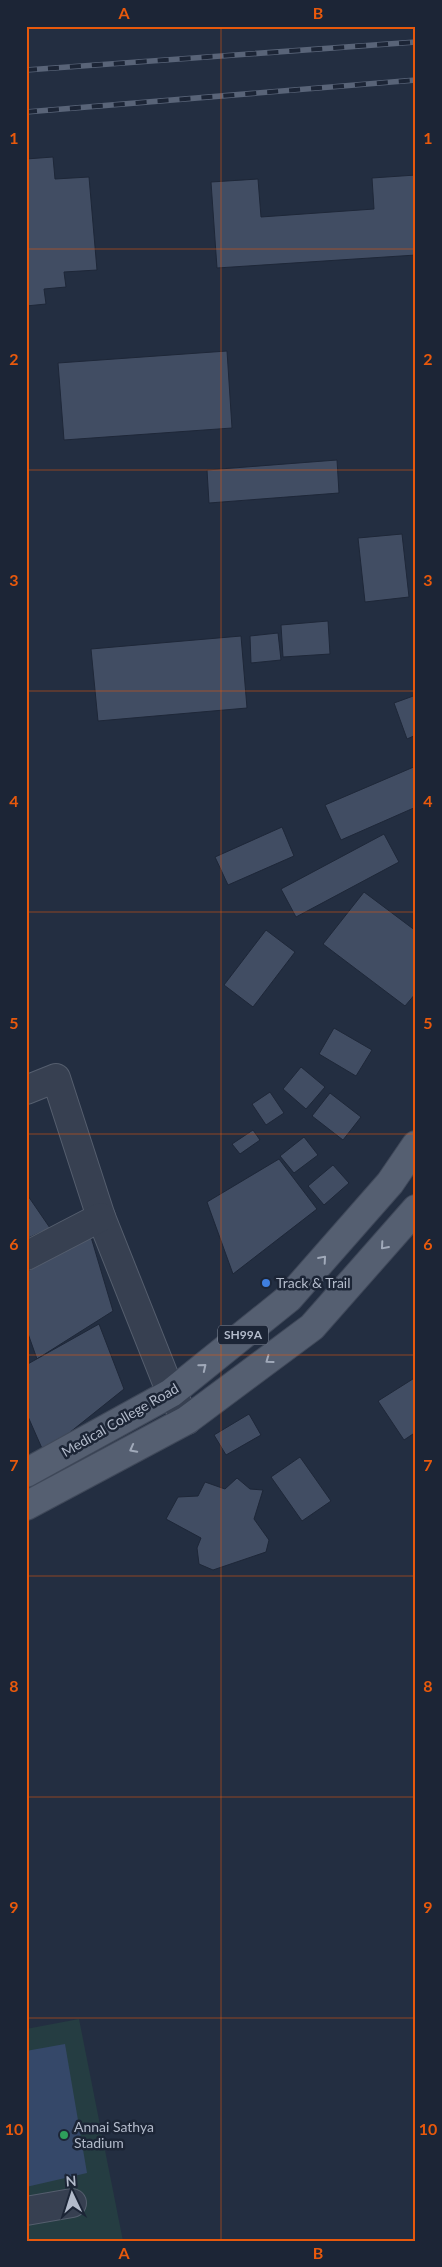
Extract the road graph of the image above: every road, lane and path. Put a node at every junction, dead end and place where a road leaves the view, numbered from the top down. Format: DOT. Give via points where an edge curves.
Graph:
graph roads {
  1 [pos="26,1090"];
  2 [pos="416,1145"];
  3 [pos="416,1209"];
  4 [pos="101,1217"];
  5 [pos="26,1256"];
  6 [pos="289,1298"];
  7 [pos="312,1328"];
  8 [pos="171,1393"];
  9 [pos="187,1420"];
  10 [pos="26,1473"];
  11 [pos="26,1506"];
  12 [pos="72,2203"];
  13 [pos="26,2211"];
  1 -- 4 [label="street" via="56,1078"];
  6 -- 2 [label="main road, Medical College Road / SH99A, one-way" via="390,1183"];
  3 -- 7 [label="main road, SH99A, one-way"];
  4 -- 5 [label="street"];
  4 -- 8 [label="street"];
  6 -- 7 [label="main road"];
  8 -- 6 [label="main road, Medical College Road / SH99A, one-way"];
  7 -- 9 [label="main road, SH99A, one-way"];
  8 -- 9 [label="street"];
  8 -- 10 [label="main road, Medical College Road / SH99A"];
  9 -- 11 [label="main road, SH99A, one-way"];
  12 -- 13 [label="street"];
}
